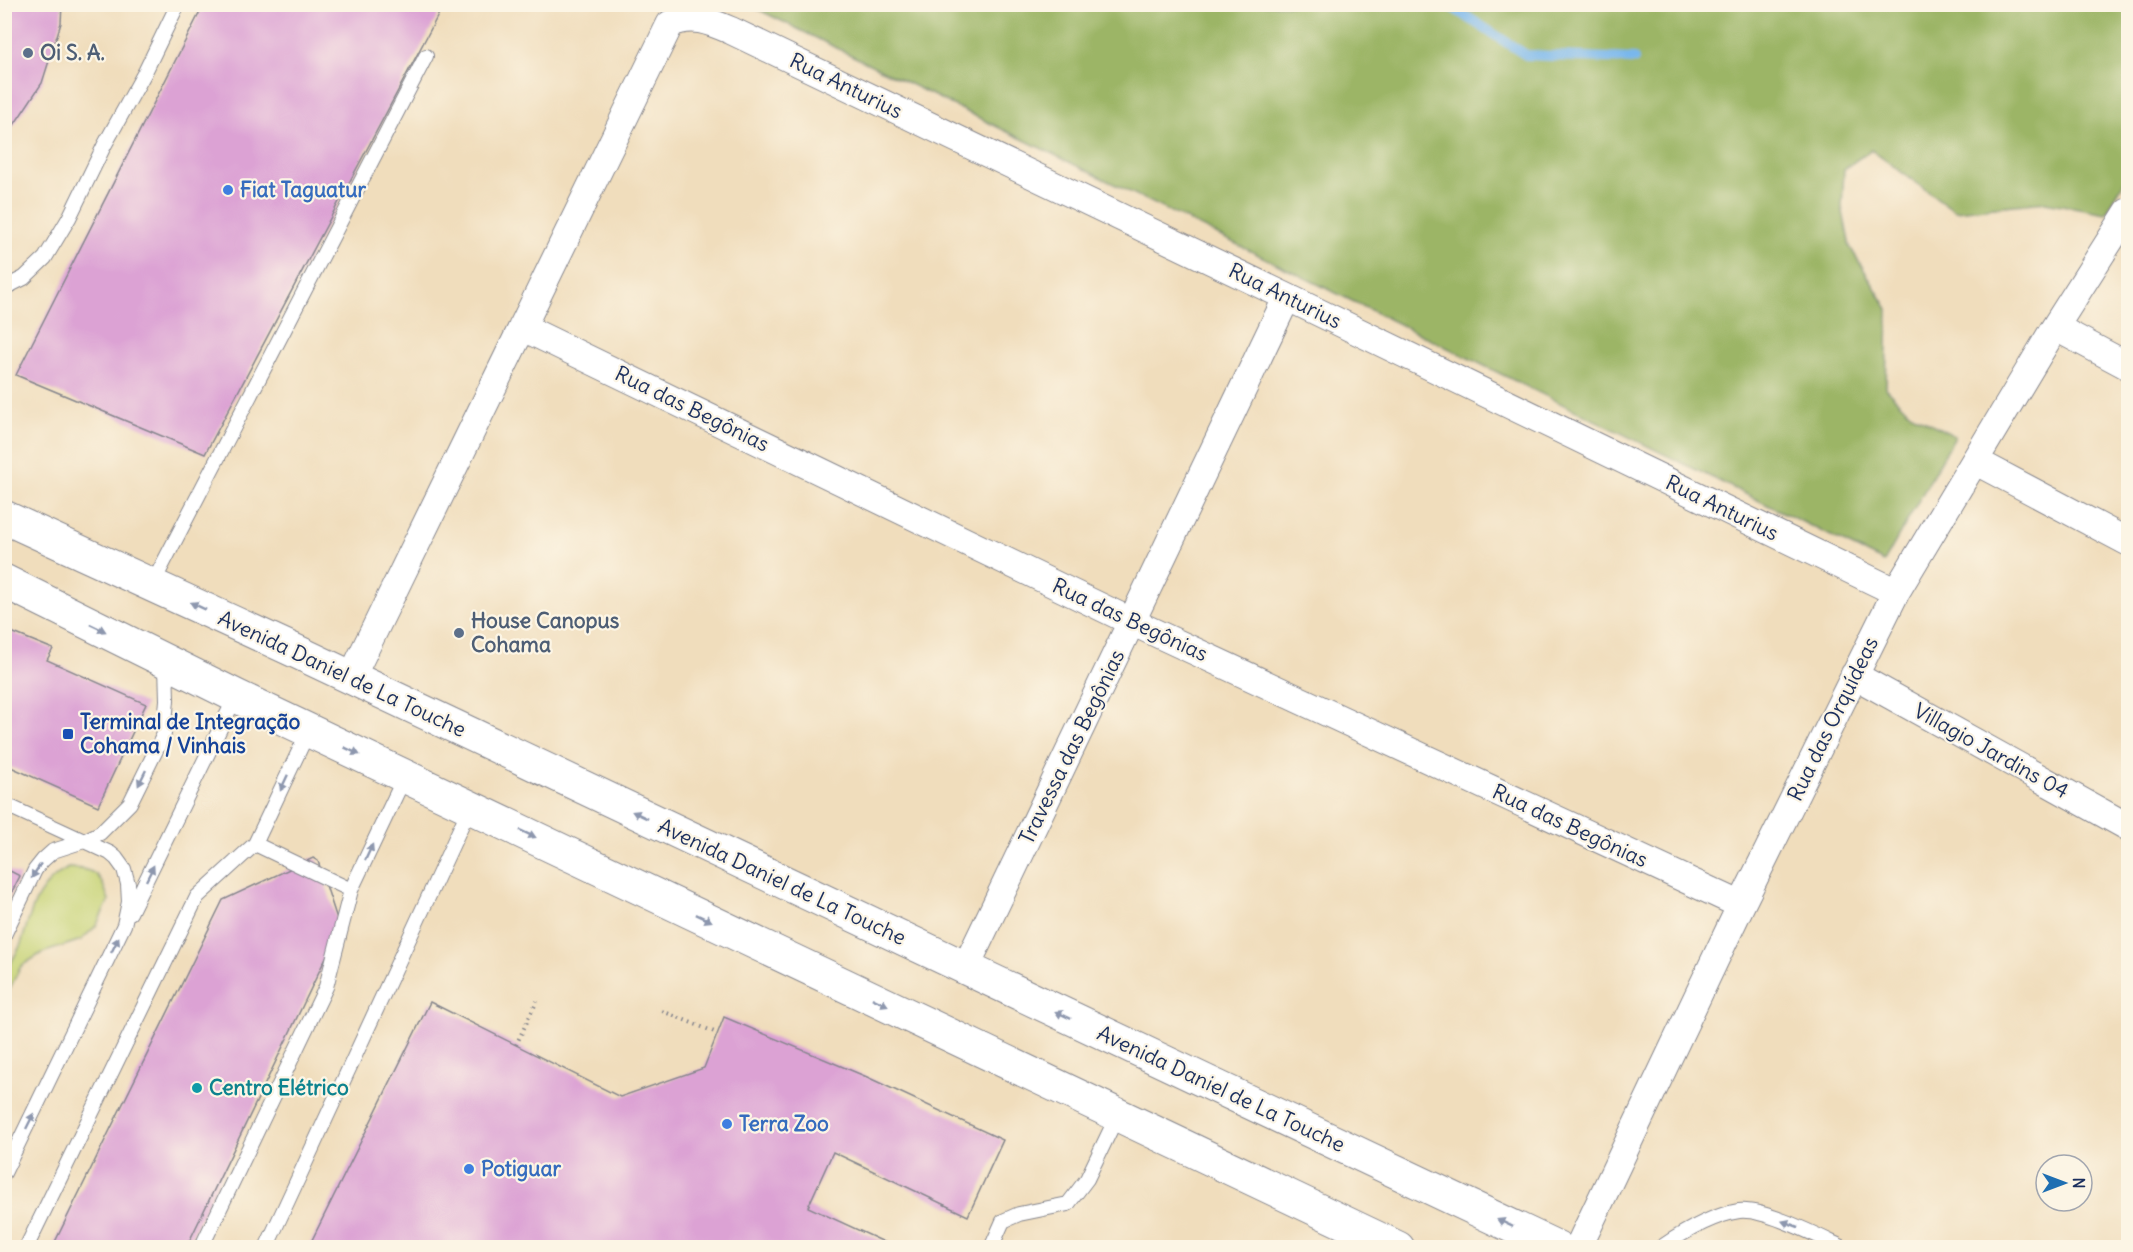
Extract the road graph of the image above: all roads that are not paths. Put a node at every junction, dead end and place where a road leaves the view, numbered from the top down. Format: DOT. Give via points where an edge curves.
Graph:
graph roads {
  1 [pos="178,4"];
  2 [pos="426,57"];
  3 [pos="2128,212"];
  4 [pos="4,288"];
  5 [pos="1287,297"];
  6 [pos="522,327"];
  7 [pos="2055,327"];
  8 [pos="2128,366"];
  9 [pos="1975,461"];
  10 [pos="4,502"];
  11 [pos="4,517"];
  12 [pos="2128,542"];
  13 [pos="111,565"];
  14 [pos="4,581"];
  15 [pos="152,585"];
  16 [pos="4,588"];
  17 [pos="1896,592"];
  18 [pos="45,602"];
  19 [pos="1132,622"];
  20 [pos="166,662"];
  21 [pos="1854,675"];
  22 [pos="351,678"];
  23 [pos="236,696"];
  24 [pos="309,730"];
  25 [pos="405,776"];
  26 [pos="4,804"];
  27 [pos="470,807"];
  28 [pos="2128,827"];
  29 [pos="84,841"];
  30 [pos="255,844"];
  31 [pos="351,890"];
  32 [pos="1741,905"];
  33 [pos="124,925"];
  34 [pos="4,935"];
  35 [pos="965,969"];
  36 [pos="1118,1114"];
  37 [pos="4,1173"];
  38 [pos="1347,1237"];
  39 [pos="26,1248"];
  40 [pos="201,1248"];
  41 [pos="266,1248"];
  42 [pos="991,1248"];
  43 [pos="1398,1248"];
  44 [pos="1558,1248"];
  45 [pos="1578,1248"];
  46 [pos="1660,1248"];
  47 [pos="1844,1248"];
  1 -- 4 [label="lane" via="45,258 24,278"];
  2 -- 15 [label="lane"];
  3 -- 7 [label="street, Rua das Orquídeas"];
  5 -- 6 [label="street, Rua Anturius" via="721,27 694,18 670,24"];
  5 -- 17 [label="street, Rua Anturius"];
  5 -- 19 [label="street, Travessa das Begônias"];
  6 -- 19 [label="street, Rua das Begônias"];
  6 -- 22 [label="street"];
  7 -- 8 [label="street"];
  7 -- 9 [label="street, Rua das Orquídeas"];
  9 -- 12 [label="street"];
  9 -- 17 [label="street, Rua das Orquídeas"];
  10 -- 13 [label="main road"];
  11 -- 13 [label="main road, Avenida Daniel de La Touche"];
  13 -- 15 [label="main road, Avenida Daniel de La Touche"];
  14 -- 18 [label="main road"];
  22 -- 15 [label="main road, Avenida Daniel de La Touche, one-way"];
  16 -- 18 [label="main road"];
  17 -- 21 [label="street, Rua das Orquídeas"];
  18 -- 20 [label="main road, one-way"];
  19 -- 32 [label="street, Rua das Begônias"];
  19 -- 35 [label="street, Travessa das Begônias"];
  20 -- 23 [label="main road"];
  20 -- 29 [label="lane, one-way" via="164,734 130,803 100,833"];
  21 -- 28 [label="street, Villagio Jardins 04"];
  21 -- 32 [label="street, Rua das Orquídeas"];
  35 -- 22 [label="main road, Avenida Daniel de La Touche, one-way"];
  23 -- 24 [label="main road"];
  33 -- 23 [label="lane, one-way"];
  24 -- 25 [label="main road, one-way"];
  24 -- 30 [label="lane, one-way"];
  25 -- 27 [label="main road"];
  31 -- 25 [label="lane, one-way"];
  26 -- 29 [label="lane"];
  27 -- 36 [label="main road, one-way"];
  27 -- 41 [label="lane"];
  29 -- 33 [label="lane" via="110,853 124,869 129,893"];
  29 -- 34 [label="lane, one-way" via="53,851 39,865"];
  30 -- 31 [label="lane"];
  30 -- 39 [label="lane" via="197,897"];
  31 -- 40 [label="lane" via="326,987"];
  32 -- 45 [label="street, Rua das Orquídeas"];
  37 -- 33 [label="lane, one-way"];
  44 -- 35 [label="main road, Avenida Daniel de La Touche, one-way"];
  36 -- 38 [label="main road"];
  36 -- 42 [label="lane" via="1087,1179 1068,1204 1003,1221"];
  38 -- 43 [label="main road"];
  47 -- 46 [label="lane, one-way" via="1793,1225 1740,1211 1688,1229"];
}
